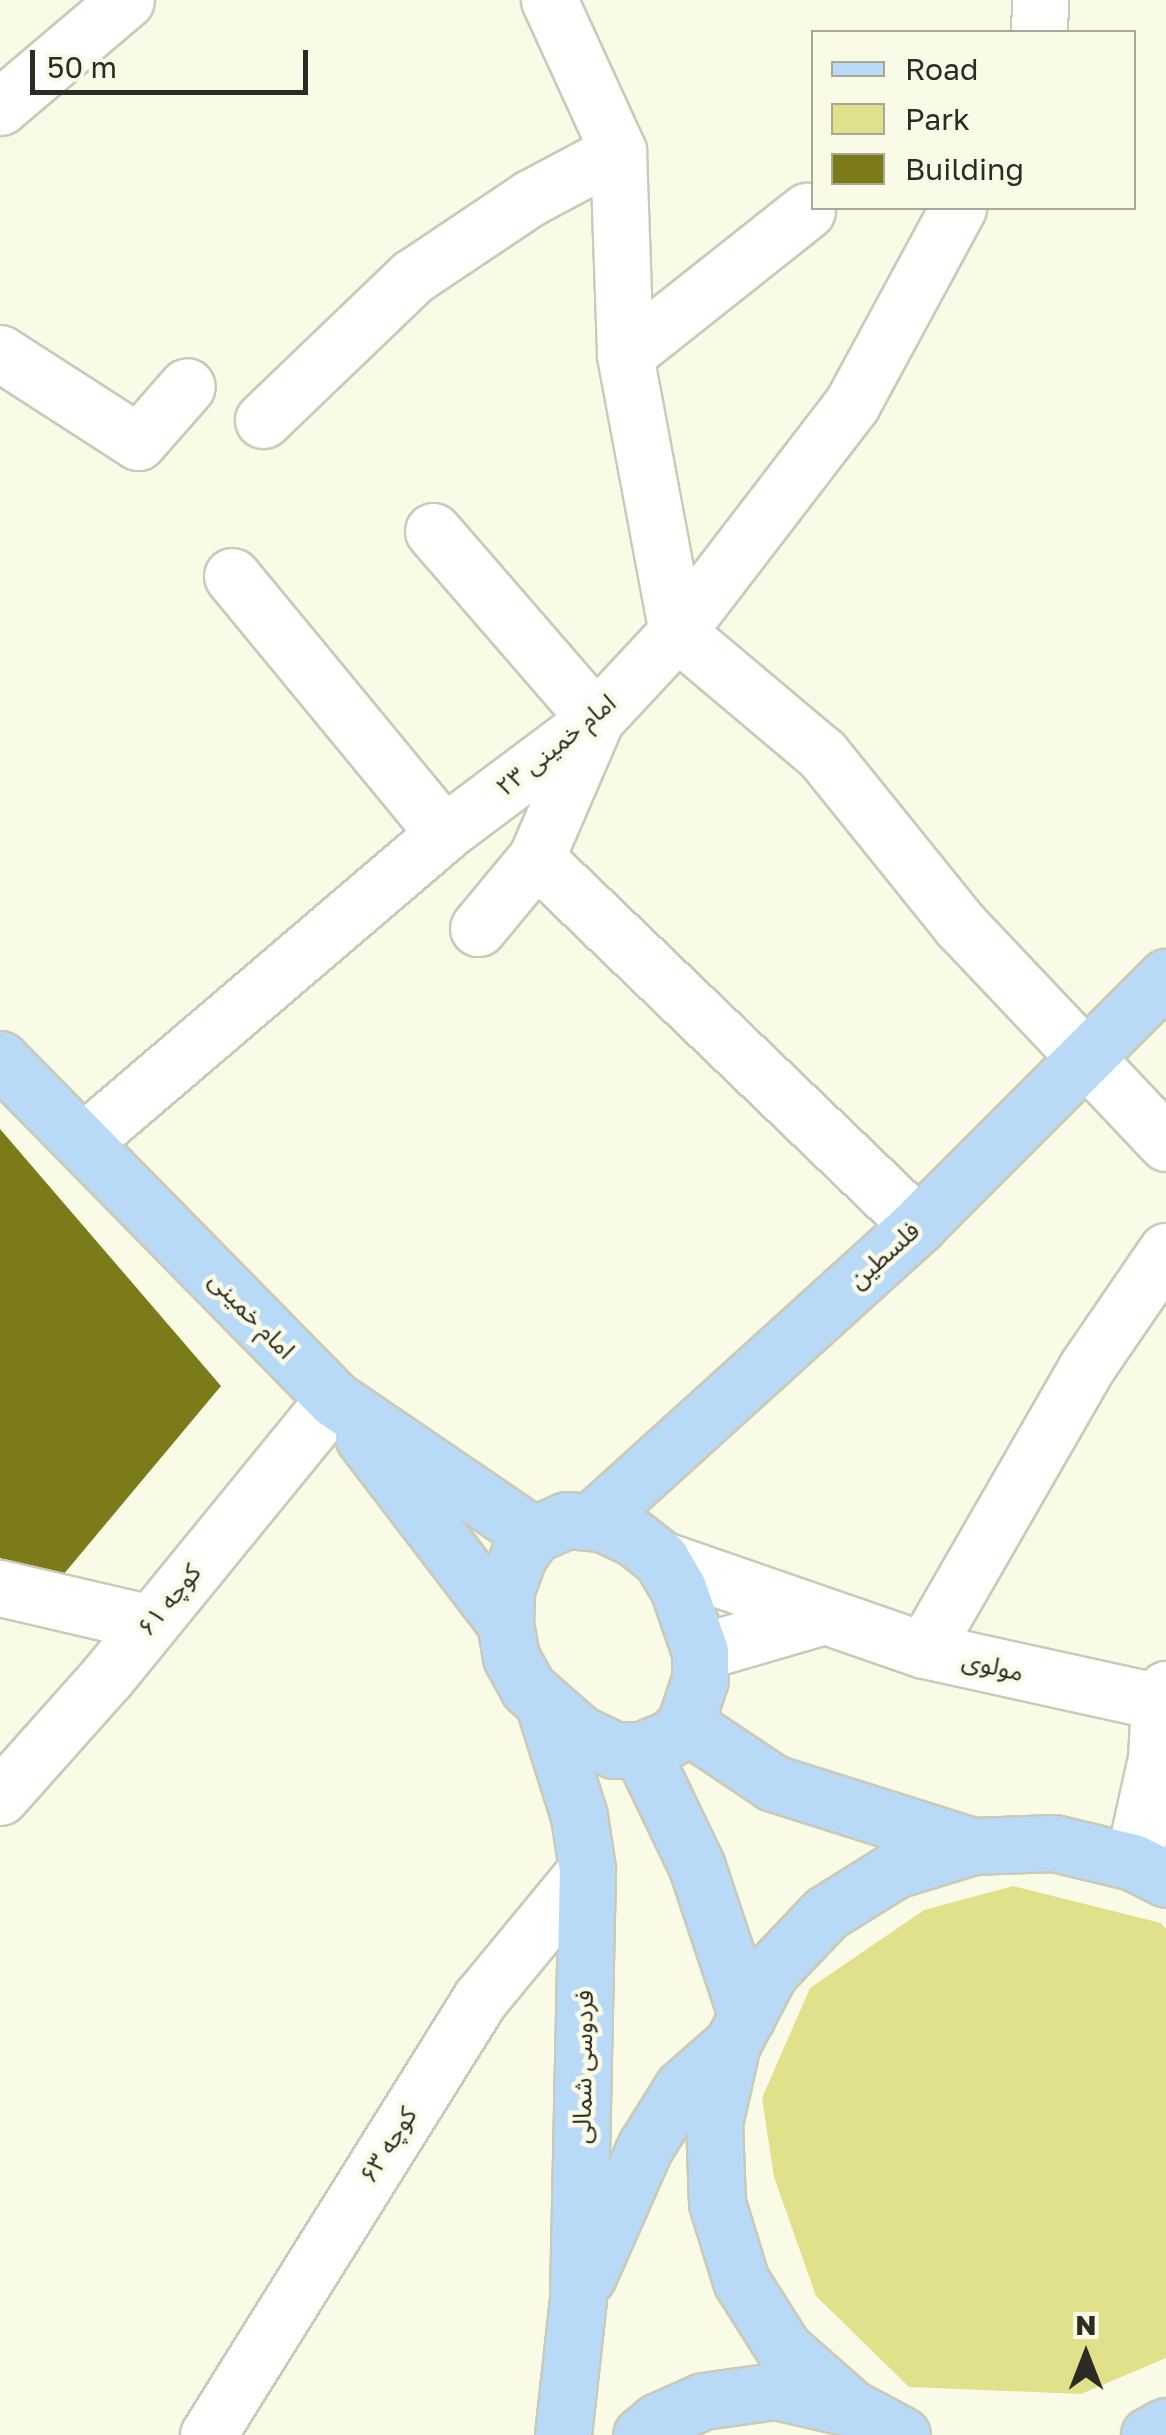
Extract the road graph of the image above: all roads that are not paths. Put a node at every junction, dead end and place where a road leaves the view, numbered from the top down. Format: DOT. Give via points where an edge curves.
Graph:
graph roads {
  1 [pos="126,0"];
  2 [pos="549,0"];
  3 [pos="1040,0"];
  4 [pos="1039,30"];
  5 [pos="0,106"];
  6 [pos="618,151"];
  7 [pos="957,210"];
  8 [pos="807,211"];
  9 [pos="0,353"];
  10 [pos="625,354"];
  11 [pos="187,386"];
  12 [pos="263,420"];
  13 [pos="432,531"];
  14 [pos="232,576"];
  15 [pos="677,632"];
  16 [pos="596,719"];
  17 [pos="444,832"];
  18 [pos="536,858"];
  19 [pos="478,928"];
  20 [pos="1166,977"];
  21 [pos="1085,1058"];
  22 [pos="0,1059"];
  23 [pos="84,1141"];
  24 [pos="1166,1143"];
  25 [pos="918,1225"];
  26 [pos="1166,1251"];
  27 [pos="334,1399"];
  28 [pos="591,1522"];
  29 [pos="533,1534"];
  30 [pos="661,1559"];
  31 [pos="0,1588"];
  32 [pos="824,1616"];
  33 [pos="505,1623"];
  34 [pos="150,1624"];
  35 [pos="924,1650"];
  36 [pos="700,1652"];
  37 [pos="1163,1698"];
  38 [pos="544,1705"];
  39 [pos="663,1737"];
  40 [pos="0,1797"];
  41 [pos="973,1846"];
  42 [pos="587,1869"];
  43 [pos="1149,1870"];
  44 [pos="740,2031"];
  45 [pos="578,2298"];
  46 [pos="851,2408"];
  47 [pos="1166,2426"];
  48 [pos="208,2435"];
  49 [pos="563,2435"];
  50 [pos="641,2435"];
  51 [pos="902,2435"];
  52 [pos="1148,2435"];
  1 -- 5 [label="street"];
  2 -- 6 [label="street"];
  3 -- 4 [label="street"];
  6 -- 10 [label="street"];
  6 -- 12 [label="street" via="530,198 412,277"];
  7 -- 15 [label="street, امام خمینی ۲۳" via="852,404"];
  8 -- 10 [label="street"];
  9 -- 11 [label="street" via="138,442"];
  10 -- 15 [label="street"];
  13 -- 16 [label="street"];
  14 -- 17 [label="street"];
  15 -- 16 [label="street, امام خمینی ۲۳"];
  15 -- 21 [label="street" via="822,754 960,925"];
  16 -- 17 [label="street, امام خمینی ۲۳"];
  16 -- 18 [label="street"];
  17 -- 23 [label="street, امام خمینی ۲۳"];
  18 -- 19 [label="street"];
  18 -- 25 [label="street"];
  20 -- 21 [label="main road, فلسطین"];
  21 -- 24 [label="street"];
  21 -- 25 [label="main road, فلسطین"];
  22 -- 23 [label="main road, امام خمینی"];
  23 -- 27 [label="main road, امام خمینی"];
  25 -- 28 [label="main road, فلسطین"];
  26 -- 35 [label="street" via="1086,1368"];
  27 -- 29 [label="main road, امام خمینی"];
  27 -- 33 [label="main road"];
  27 -- 34 [label="street, کوچه ۶۱"];
  28 -- 29 [label="main road" via="567,1520"];
  28 -- 30 [label="main road" via="634,1538"];
  29 -- 33 [label="main road" via="506,1590"];
  30 -- 32 [label="street, مولوی"];
  30 -- 36 [label="main road" via="690,1614"];
  31 -- 34 [label="street"];
  32 -- 35 [label="street, مولوی"];
  32 -- 36 [label="street"];
  33 -- 38 [label="main road" via="511,1657"];
  34 -- 40 [label="street, کوچه ۶۱"];
  35 -- 37 [label="street, مولوی"];
  36 -- 39 [label="main road" via="696,1702"];
  37 -- 43 [label="street"];
  38 -- 39 [label="main road" via="614,1750"];
  38 -- 42 [label="main road, فردوسی شمالی" via="579,1816"];
  39 -- 41 [label="main road" via="773,1783"];
  39 -- 44 [label="main road"];
  41 -- 43 [label="main road" via="1054,1844"];
  41 -- 44 [label="main road" via="894,1870 826,1913 770,1972"];
  42 -- 45 [label="main road, فردوسی شمالی"];
  42 -- 48 [label="street, کوچه ۶۳" via="480,1999"];
  44 -- 45 [label="main road" via="682,2088 645,2147"];
  44 -- 46 [label="main road" via="715,2139 718,2203 741,2281 784,2350"];
  45 -- 49 [label="main road, فردوسی شمالی"];
  46 -- 50 [label="main road" via="775,2390 704,2401 658,2420"];
  46 -- 51 [label="main road"];
  47 -- 52 [label="main road"];
}
